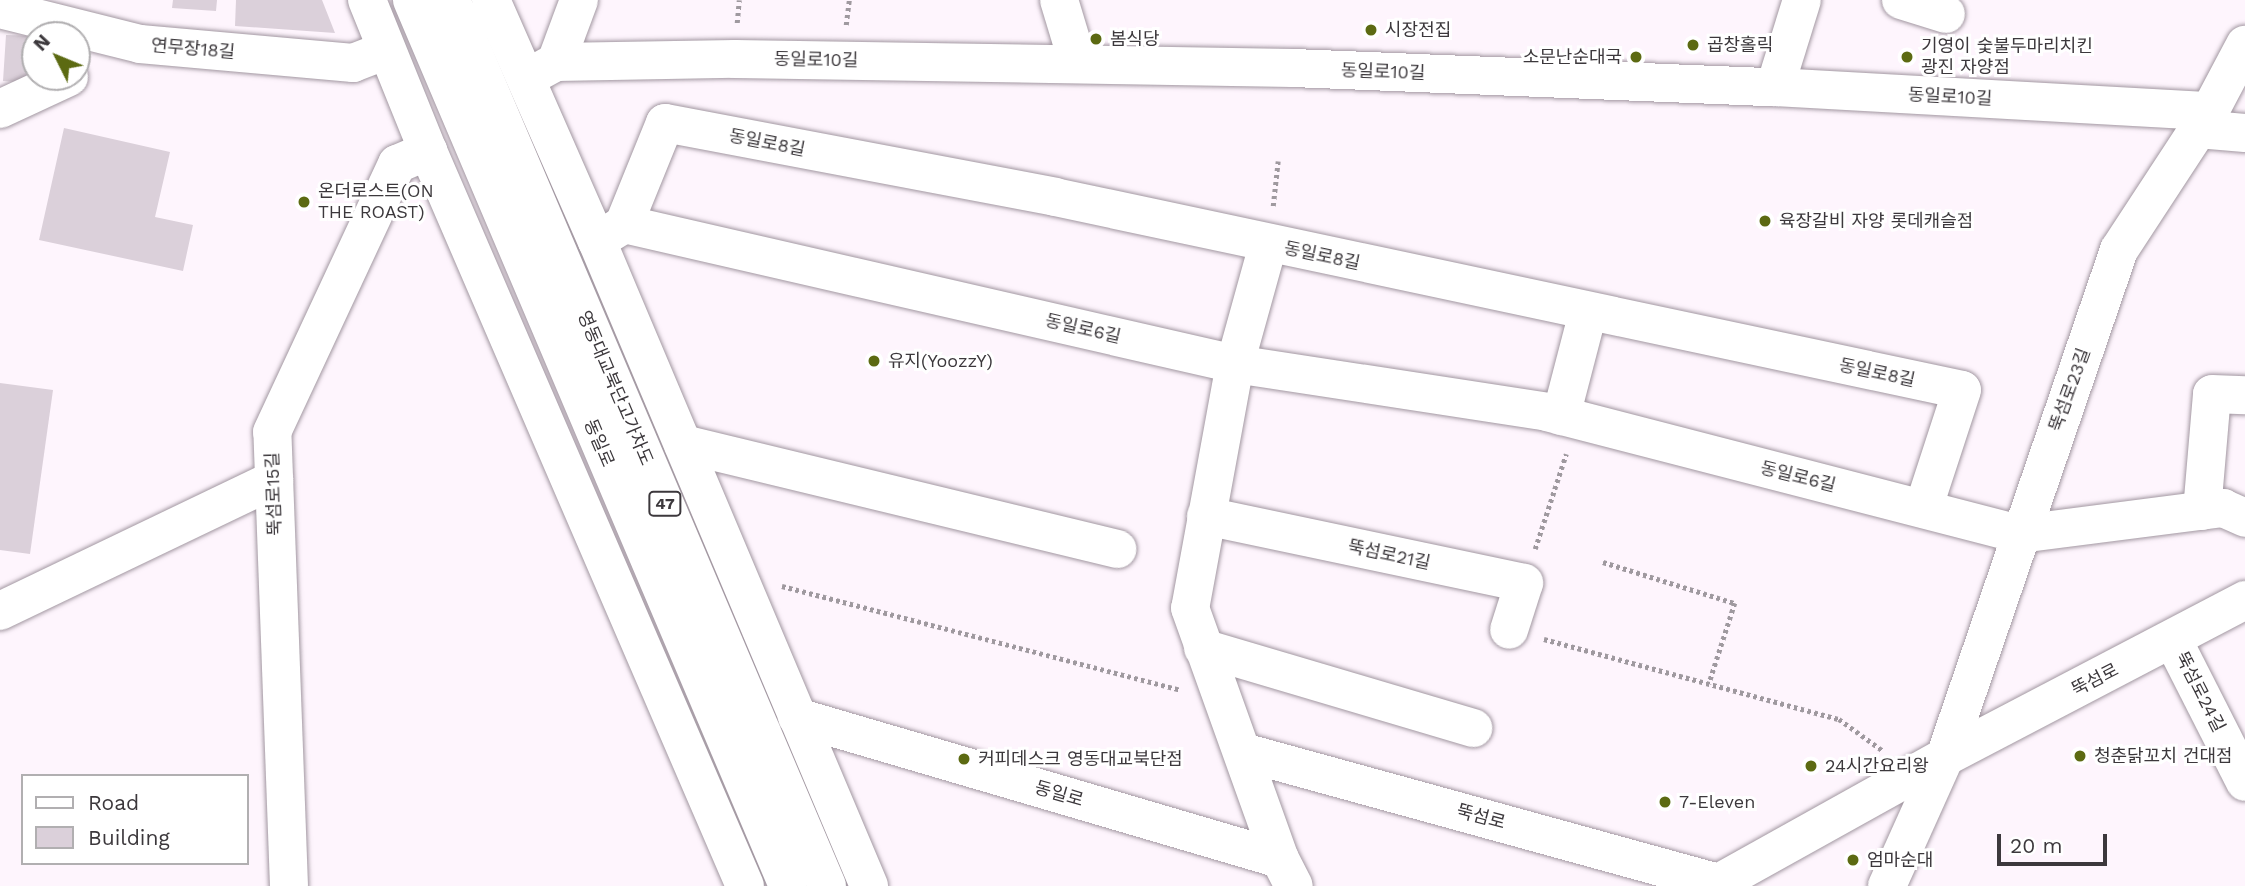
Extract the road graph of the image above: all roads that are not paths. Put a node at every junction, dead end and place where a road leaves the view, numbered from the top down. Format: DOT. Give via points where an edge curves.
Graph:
graph roads {
  1 [pos="368,0"];
  2 [pos="412,0"];
  3 [pos="451,0"];
  4 [pos="491,0"];
  5 [pos="579,0"];
  6 [pos="1059,0"];
  7 [pos="1801,0"];
  8 [pos="1900,0"];
  9 [pos="0,9"];
  10 [pos="1945,14"];
  11 [pos="140,44"];
  12 [pos="2245,46"];
  13 [pos="387,50"];
  14 [pos="1078,63"];
  15 [pos="91,67"];
  16 [pos="541,70"];
  17 [pos="1775,87"];
  18 [pos="39,91"];
  19 [pos="0,109"];
  20 [pos="2204,120"];
  21 [pos="485,128"];
  22 [pos="2245,133"];
  23 [pos="428,151"];
  24 [pos="611,232"];
  25 [pos="1268,245"];
  26 [pos="1588,312"];
  27 [pos="1235,364"];
  28 [pos="2245,396"];
  29 [pos="1569,418"];
  30 [pos="683,444"];
  31 [pos="274,480"];
  32 [pos="1923,509"];
  33 [pos="2202,511"];
  34 [pos="1206,516"];
  35 [pos="2245,518"];
  36 [pos="2020,534"];
  37 [pos="1118,549"];
  38 [pos="2245,600"];
  39 [pos="0,611"];
  40 [pos="1509,630"];
  41 [pos="2173,640"];
  42 [pos="1203,648"];
  43 [pos="797,717"];
  44 [pos="1473,728"];
  45 [pos="1243,752"];
  46 [pos="1930,765"];
  47 [pos="2245,782"];
  48 [pos="1287,873"];
  49 [pos="1716,884"];
  50 [pos="289,886"];
  51 [pos="745,886"];
  52 [pos="788,886"];
  53 [pos="827,886"];
  54 [pos="869,886"];
  55 [pos="1887,886"];
  1 -- 13 [label="street"];
  2 -- 21 [label="street, 동일로 / 47"];
  3 -- 21 [label="street, 동일로 / 47"];
  4 -- 16 [label="street"];
  5 -- 16 [label="street"];
  6 -- 14 [label="street"];
  7 -- 17 [label="street"];
  8 -- 10 [label="street"];
  9 -- 11 [label="street, 연무장18길"];
  11 -- 13 [label="street, 연무장18길" via="354,63"];
  11 -- 15 [label="street"];
  12 -- 20 [label="street, 뚝섬로23길"];
  13 -- 23 [label="street"];
  14 -- 16 [label="street, 동일로10길" via="735,59"];
  14 -- 17 [label="street, 동일로10길"];
  16 -- 24 [label="street"];
  17 -- 20 [label="street, 동일로10길"];
  18 -- 19 [label="street"];
  20 -- 22 [label="street, 동일로10길"];
  20 -- 36 [label="street, 뚝섬로23길" via="2119,250"];
  21 -- 52 [label="street, 동일로 / 47"];
  21 -- 53 [label="street, 영동대교북단고가차도 / 47"];
  23 -- 31 [label="street, 뚝섬로15길" via="397,164 384,190 272,432"];
  23 -- 51 [label="street"];
  24 -- 25 [label="street, 동일로8길" via="665,123 1055,197"];
  24 -- 27 [label="street, 동일로6길"];
  24 -- 30 [label="street"];
  25 -- 26 [label="street, 동일로8길"];
  25 -- 27 [label="street"];
  26 -- 29 [label="street"];
  26 -- 32 [label="street, 동일로8길" via="1962,390"];
  27 -- 29 [label="street, 동일로6길"];
  27 -- 34 [label="street"];
  28 -- 33 [label="street" via="2212,394"];
  29 -- 32 [label="street, 동일로6길"];
  30 -- 37 [label="street"];
  30 -- 43 [label="street"];
  31 -- 39 [label="street"];
  31 -- 50 [label="street, 뚝섬로15길"];
  32 -- 36 [label="street, 동일로6길"];
  33 -- 35 [label="street" via="2222,508"];
  33 -- 36 [label="street"];
  34 -- 40 [label="street, 뚝섬로21길" via="1524,583"];
  34 -- 42 [label="street" via="1190,608"];
  36 -- 46 [label="street, 뚝섬로23길"];
  38 -- 41 [label="street, 뚝섬로"];
  41 -- 46 [label="street, 뚝섬로"];
  41 -- 47 [label="street, 뚝섬로24길"];
  42 -- 44 [label="street"];
  42 -- 45 [label="street"];
  43 -- 48 [label="street, 동일로"];
  43 -- 54 [label="street"];
  45 -- 48 [label="street"];
  45 -- 49 [label="street, 뚝섬로"];
  46 -- 49 [label="street, 뚝섬로"];
  46 -- 55 [label="street"];
}
